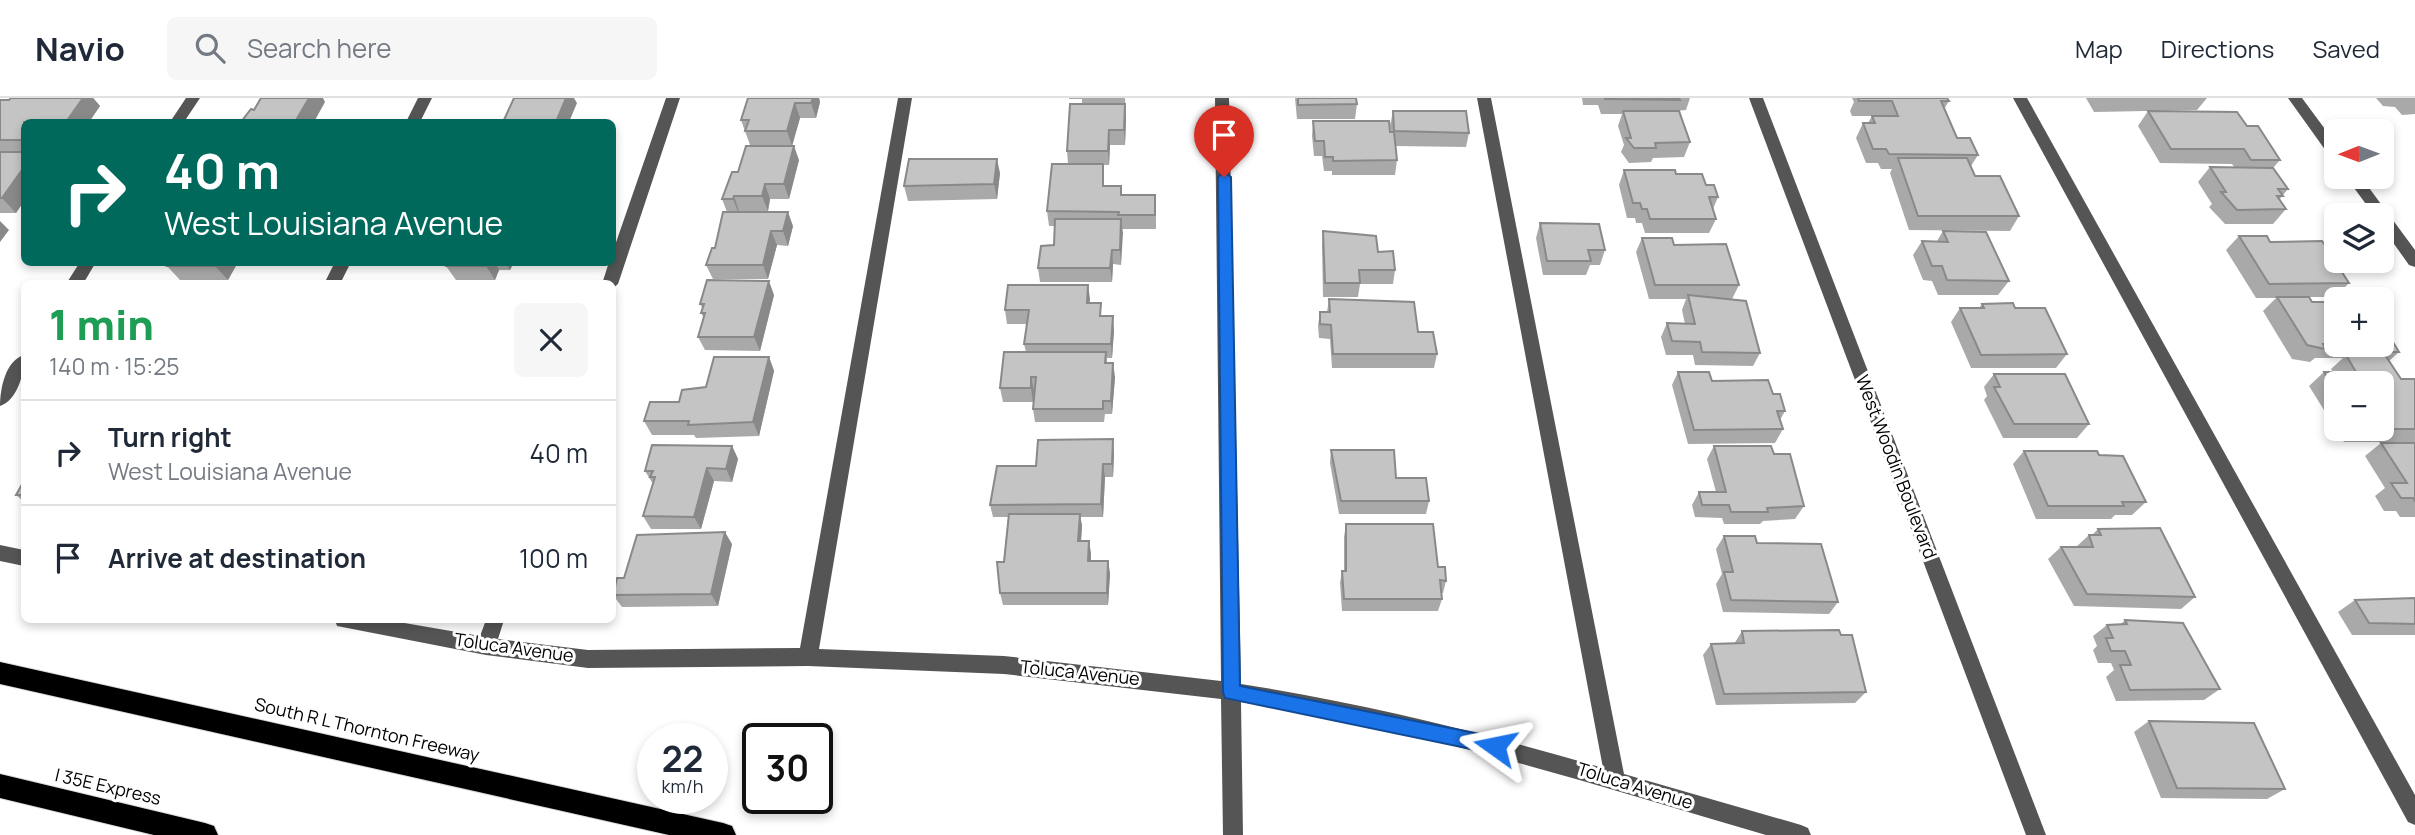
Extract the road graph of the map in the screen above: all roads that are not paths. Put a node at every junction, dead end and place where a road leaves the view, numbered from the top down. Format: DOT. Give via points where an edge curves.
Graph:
graph roads {
  1 [pos="193,98"];
  2 [pos="425,98"];
  3 [pos="673,98"];
  4 [pos="905,98"];
  5 [pos="1222,98"];
  6 [pos="1483,98"];
  7 [pos="1756,98"];
  8 [pos="2020,98"];
  9 [pos="2295,98"];
  10 [pos="179,119"];
  11 [pos="414,119"];
  12 [pos="2324,138"];
  13 [pos="2362,189"];
  14 [pos="2373,203"];
  15 [pos="2394,232"];
  16 [pos="2415,261"];
  17 [pos="611,280"];
  18 [pos="21,366"];
  19 [pos="0,399"];
  20 [pos="0,553"];
  21 [pos="21,557"];
  22 [pos="360,623"];
  23 [pos="494,623"];
  24 [pos="486,646"];
  25 [pos="808,657"];
  26 [pos="0,673"];
  27 [pos="1232,692"];
  28 [pos="1615,779"];
  29 [pos="0,786"];
  30 [pos="2415,815"];
  31 [pos="205,835"];
  32 [pos="723,835"];
  33 [pos="1233,835"];
  34 [pos="1801,835"];
  35 [pos="2036,835"];
  1 -- 10 [label="street"];
  2 -- 11 [label="street"];
  3 -- 17 [label="street"];
  4 -- 25 [label="street"];
  5 -- 27 [label="street"];
  6 -- 28 [label="street"];
  7 -- 35 [label="street, West Woodin Boulevard"];
  8 -- 30 [label="street"];
  9 -- 12 [label="street"];
  13 -- 14 [label="street"];
  15 -- 16 [label="street"];
  18 -- 19 [label="street"];
  20 -- 21 [label="street"];
  22 -- 24 [label="street, Toluca Avenue"];
  23 -- 24 [label="street"];
  24 -- 25 [label="street, Toluca Avenue" via="588,659"];
  25 -- 27 [label="street, Toluca Avenue" via="1004,665"];
  26 -- 32 [label="highway, South R L Thornton Freeway"];
  27 -- 28 [label="street, Toluca Avenue" via="1495,746"];
  27 -- 33 [label="street"];
  28 -- 34 [label="street, Toluca Avenue"];
  29 -- 31 [label="highway, I 35E Express"];
}
